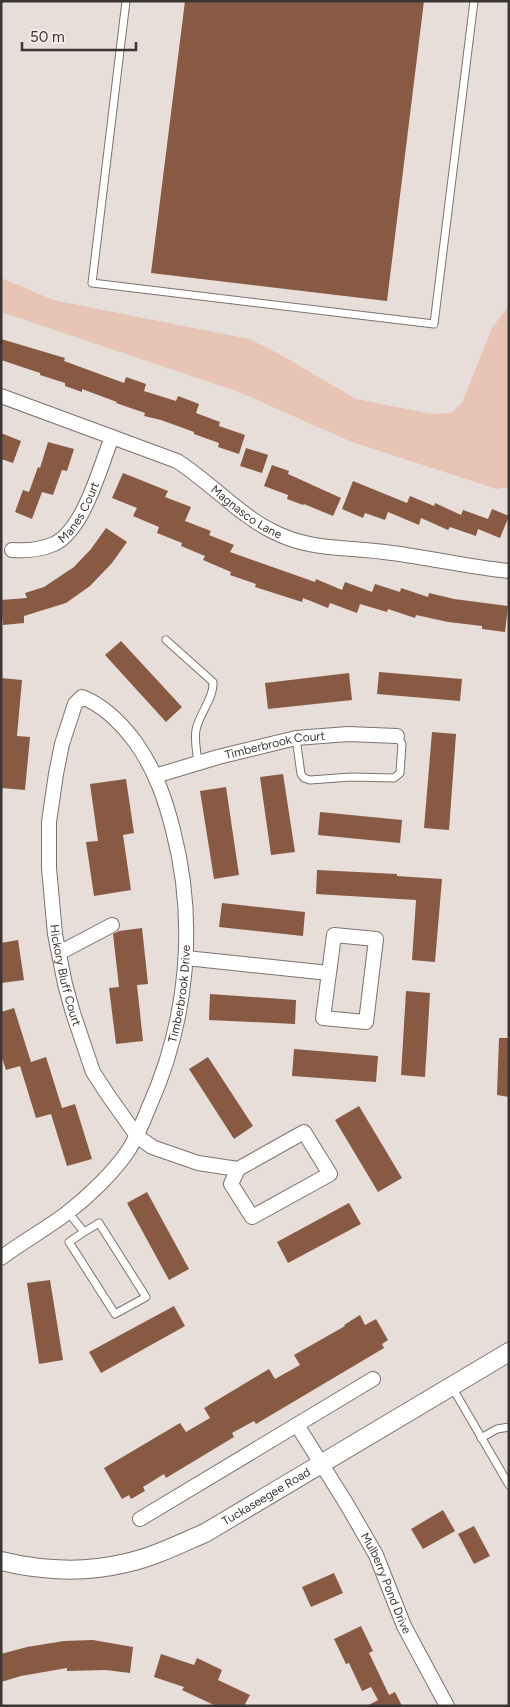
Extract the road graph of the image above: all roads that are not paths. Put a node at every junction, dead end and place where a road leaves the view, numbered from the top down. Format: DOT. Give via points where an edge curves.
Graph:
graph roads {
  1 [pos="126,1"];
  2 [pos="474,1"];
  3 [pos="1,396"];
  4 [pos="112,437"];
  5 [pos="12,550"];
  6 [pos="509,571"];
  7 [pos="166,640"];
  8 [pos="82,697"];
  9 [pos="397,736"];
  10 [pos="296,738"];
  11 [pos="198,762"];
  12 [pos="155,776"];
  13 [pos="112,925"];
  14 [pos="59,953"];
  15 [pos="186,958"];
  16 [pos="329,973"];
  17 [pos="137,1136"];
  18 [pos="238,1169"];
  19 [pos="68,1212"];
  20 [pos="84,1232"];
  21 [pos="1,1258"];
  22 [pos="509,1352"];
  23 [pos="373,1379"];
  24 [pos="452,1387"];
  25 [pos="298,1425"];
  26 [pos="509,1428"];
  27 [pos="481,1438"];
  28 [pos="322,1463"];
  29 [pos="509,1486"];
  30 [pos="140,1519"];
  31 [pos="1,1561"];
  32 [pos="447,1706"];
  1 -- 2 [label="lane" via="92,283 434,324"];
  3 -- 4 [label="street, Magnasco Lane"];
  4 -- 5 [label="street, Manes Court" via="85,506 73,527 55,544 28,552"];
  4 -- 6 [label="street, Magnasco Lane" via="177,461 253,520 297,542 329,548 389,552 466,567"];
  7 -- 11 [label="lane" via="213,682 214,689 196,730"];
  8 -- 12 [label="street, Timberbrook Drive" via="96,702 129,734"];
  8 -- 14 [label="street, Hickory Bluff Court" via="75,704 62,744 49,822 49,868"];
  9 -- 10 [label="street, Timberbrook Court" via="348,734"];
  9 -- 10 [label="lane" via="402,744 398,776 310,780 301,774"];
  10 -- 11 [label="street, Timberbrook Court"];
  11 -- 12 [label="street, Timberbrook Court"];
  12 -- 15 [label="street, Timberbrook Drive" via="178,850 187,930"];
  13 -- 14 [label="street"];
  14 -- 17 [label="street, Hickory Bluff Court" via="73,1013 93,1072"];
  15 -- 16 [label="street"];
  15 -- 17 [label="street, Timberbrook Drive" via="173,1039 155,1095"];
  16 -- 16 [label="street" via="334,935 376,940 366,1022 323,1018"];
  17 -- 18 [label="street, Hickory Bluff Court" via="172,1156"];
  17 -- 19 [label="street, Timberbrook Drive" via="115,1167"];
  18 -- 18 [label="street" via="304,1132 330,1174 252,1217 231,1184"];
  19 -- 20 [label="lane"];
  19 -- 21 [label="street, Timberbrook Drive"];
  20 -- 20 [label="lane" via="98,1223 146,1297 115,1314 69,1242"];
  22 -- 24 [label="street, Tuckaseegee Road"];
  23 -- 25 [label="street"];
  24 -- 27 [label="lane"];
  24 -- 28 [label="street, Tuckaseegee Road"];
  25 -- 28 [label="street, Mulberry Pond Drive"];
  25 -- 30 [label="street"];
  26 -- 27 [label="lane" via="497,1429"];
  27 -- 29 [label="lane"];
  28 -- 31 [label="street, Tuckaseegee Road" via="205,1533 158,1554 93,1569 46,1569"];
  28 -- 32 [label="street, Mulberry Pond Drive" via="376,1555 404,1626"];
}
